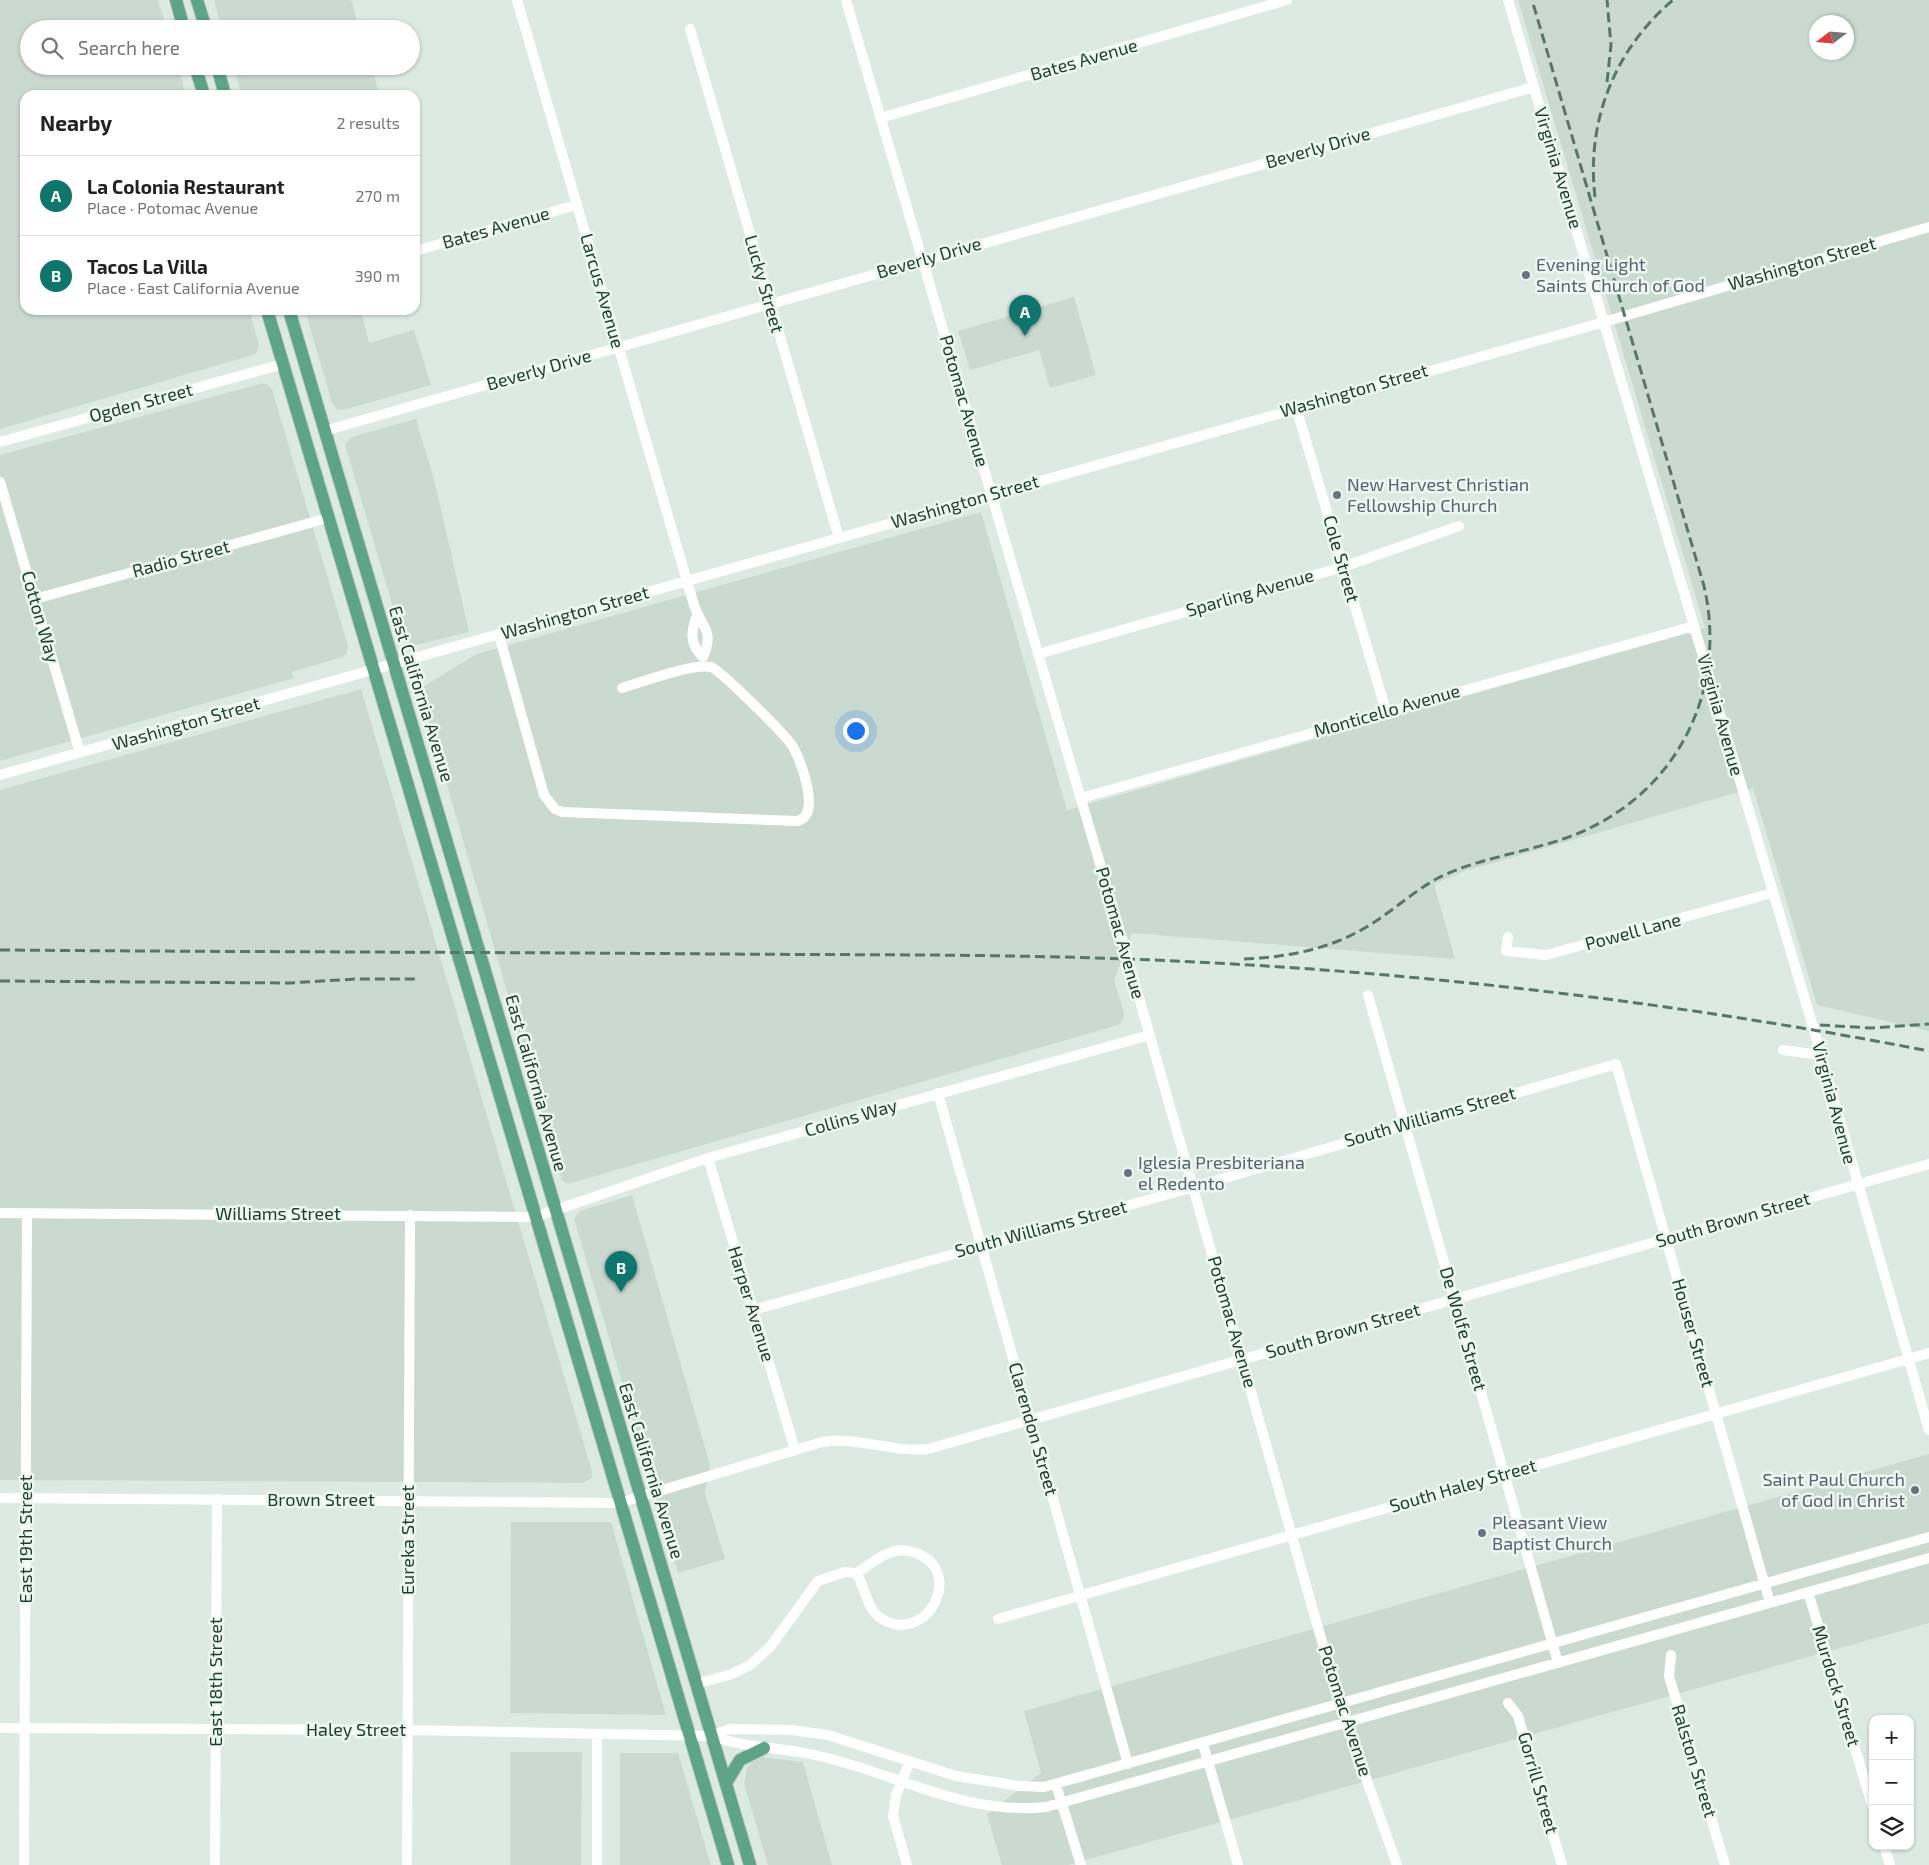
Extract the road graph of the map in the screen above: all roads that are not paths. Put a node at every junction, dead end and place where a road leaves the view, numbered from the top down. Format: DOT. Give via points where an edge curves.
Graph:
graph roads {
  1 [pos="176,0"];
  2 [pos="197,0"];
  3 [pos="517,0"];
  4 [pos="846,0"];
  5 [pos="1287,0"];
  6 [pos="1508,0"];
  7 [pos="182,20"];
  8 [pos="203,20"];
  9 [pos="690,29"];
  10 [pos="198,75"];
  11 [pos="219,75"];
  12 [pos="1534,88"];
  13 [pos="202,90"];
  14 [pos="224,90"];
  15 [pos="880,118"];
  16 [pos="576,205"];
  17 [pos="1929,227"];
  18 [pos="420,249"];
  19 [pos="922,260"];
  20 [pos="770,304"];
  21 [pos="268,315"];
  22 [pos="290,315"];
  23 [pos="1604,322"];
  24 [pos="618,347"];
  25 [pos="283,364"];
  26 [pos="1296,407"];
  27 [pos="324,431"];
  28 [pos="0,442"];
  29 [pos="0,482"];
  30 [pos="991,495"];
  31 [pos="328,518"];
  32 [pos="1459,526"];
  33 [pos="839,538"];
  34 [pos="1343,566"];
  35 [pos="687,582"];
  36 [pos="34,599"];
  37 [pos="697,615"];
  38 [pos="1694,626"];
  39 [pos="499,635"];
  40 [pos="1038,654"];
  41 [pos="704,662"];
  42 [pos="393,665"];
  43 [pos="374,671"];
  44 [pos="622,688"];
  45 [pos="1386,710"];
  46 [pos="80,753"];
  47 [pos="0,775"];
  48 [pos="1080,798"];
  49 [pos="1772,893"];
  50 [pos="1508,937"];
  51 [pos="1368,995"];
  52 [pos="1150,1035"];
  53 [pos="1783,1050"];
  54 [pos="1821,1055"];
  55 [pos="1616,1064"];
  56 [pos="938,1093"];
  57 [pos="1405,1124"];
  58 [pos="708,1158"];
  59 [pos="1929,1164"];
  60 [pos="1857,1184"];
  61 [pos="1194,1187"];
  62 [pos="554,1210"];
  63 [pos="0,1213"];
  64 [pos="27,1213"];
  65 [pos="410,1215"];
  66 [pos="535,1217"];
  67 [pos="1666,1239"];
  68 [pos="981,1245"];
  69 [pos="1454,1299"];
  70 [pos="753,1310"];
  71 [pos="1929,1353"];
  72 [pos="1908,1359"];
  73 [pos="1243,1360"];
  74 [pos="1716,1414"];
  75 [pos="1031,1420"];
  76 [pos="1929,1430"];
  77 [pos="794,1450"];
  78 [pos="1504,1474"];
  79 [pos="640,1496"];
  80 [pos="0,1498"];
  81 [pos="26,1498"];
  82 [pos="217,1499"];
  83 [pos="409,1500"];
  84 [pos="619,1503"];
  85 [pos="1293,1535"];
  86 [pos="1929,1537"];
  87 [pos="1929,1558"];
  88 [pos="856,1573"];
  89 [pos="1764,1584"];
  90 [pos="1808,1592"];
  91 [pos="1080,1595"];
  92 [pos="1770,1603"];
  93 [pos="998,1619"];
  94 [pos="1552,1644"];
  95 [pos="1671,1655"];
  96 [pos="1558,1663"];
  97 [pos="696,1684"];
  98 [pos="1508,1703"];
  99 [pos="1340,1705"];
  100 [pos="1347,1723"];
  101 [pos="0,1728"];
  102 [pos="24,1728"];
  103 [pos="216,1729"];
  104 [pos="408,1730"];
  105 [pos="597,1734"];
  106 [pos="688,1735"];
  107 [pos="711,1736"];
  108 [pos="1203,1744"];
  109 [pos="764,1748"];
  110 [pos="910,1761"];
  111 [pos="1208,1762"];
  112 [pos="1128,1764"];
  113 [pos="902,1781"];
  114 [pos="726,1783"];
  115 [pos="1056,1785"];
  116 [pos="1062,1802"];
  117 [pos="1872,1805"];
  118 [pos="1885,1850"];
  119 [pos="24,1865"];
  120 [pos="215,1865"];
  121 [pos="407,1865"];
  122 [pos="597,1865"];
  123 [pos="728,1865"];
  124 [pos="750,1865"];
  125 [pos="907,1865"];
  126 [pos="1081,1865"];
  127 [pos="1238,1865"];
  128 [pos="1397,1865"];
  129 [pos="1562,1865"];
  130 [pos="1725,1865"];
  131 [pos="1890,1865"];
  1 -- 7 [label="main road"];
  2 -- 8 [label="main road"];
  3 -- 16 [label="street, Larcus Avenue"];
  4 -- 15 [label="street, Potomac Avenue"];
  5 -- 15 [label="street, Bates Avenue"];
  6 -- 12 [label="street, Virginia Avenue"];
  9 -- 20 [label="street, Lucky Street"];
  10 -- 13 [label="main road"];
  11 -- 14 [label="main road"];
  12 -- 19 [label="street, Beverly Drive"];
  12 -- 23 [label="street, Virginia Avenue"];
  15 -- 19 [label="street, Potomac Avenue"];
  16 -- 18 [label="street, Bates Avenue"];
  16 -- 24 [label="street, Larcus Avenue"];
  17 -- 23 [label="street, Washington Street"];
  19 -- 20 [label="street, Beverly Drive"];
  19 -- 30 [label="street, Potomac Avenue"];
  20 -- 24 [label="street, Beverly Drive"];
  20 -- 33 [label="street, Lucky Street"];
  21 -- 25 [label="main road"];
  22 -- 27 [label="main road, East California Avenue"];
  23 -- 26 [label="street, Washington Street"];
  23 -- 38 [label="street, Virginia Avenue"];
  24 -- 27 [label="street, Beverly Drive"];
  24 -- 35 [label="street, Larcus Avenue"];
  25 -- 28 [label="street, Ogden Street"];
  25 -- 31 [label="main road"];
  26 -- 30 [label="street, Washington Street"];
  26 -- 34 [label="street, Cole Street"];
  27 -- 42 [label="main road, East California Avenue"];
  29 -- 36 [label="street, Cotton Way"];
  30 -- 33 [label="street, Washington Street"];
  30 -- 40 [label="street, Potomac Avenue"];
  31 -- 36 [label="street, Radio Street"];
  31 -- 43 [label="main road"];
  32 -- 34 [label="street, Sparling Avenue"];
  33 -- 35 [label="street, Washington Street"];
  34 -- 40 [label="street, Sparling Avenue"];
  34 -- 45 [label="street, Cole Street"];
  35 -- 37 [label="street, Larcus Avenue"];
  35 -- 39 [label="street, Washington Street"];
  36 -- 46 [label="street, Cotton Way"];
  37 -- 41 [label="street, Larcus Avenue" via="706,627 709,639"];
  37 -- 41 [label="street" via="692,640"];
  38 -- 45 [label="street, Monticello Avenue"];
  38 -- 49 [label="street, Virginia Avenue"];
  39 -- 41 [label="street" via="544,795 555,809 796,822 804,819 810,799 793,748 716,669"];
  39 -- 42 [label="street, Washington Street"];
  40 -- 48 [label="street, Potomac Avenue"];
  41 -- 44 [label="street"];
  42 -- 43 [label="street, Washington Street"];
  42 -- 62 [label="main road, East California Avenue"];
  43 -- 46 [label="street, Washington Street"];
  43 -- 66 [label="main road"];
  45 -- 48 [label="street, Monticello Avenue"];
  46 -- 47 [label="street, Washington Street"];
  48 -- 52 [label="street, Potomac Avenue"];
  49 -- 50 [label="street, Powell Lane" via="1546,955 1506,951"];
  49 -- 54 [label="street, Virginia Avenue"];
  51 -- 57 [label="street, De Wolfe Street"];
  52 -- 56 [label="street, Collins Way"];
  52 -- 61 [label="street, Potomac Avenue"];
  53 -- 54 [label="street"];
  54 -- 60 [label="street, Virginia Avenue"];
  55 -- 57 [label="street, South Williams Street"];
  55 -- 67 [label="street, Houser Street"];
  56 -- 58 [label="street, Collins Way"];
  56 -- 68 [label="street, Clarendon Street"];
  57 -- 61 [label="street, South Williams Street"];
  57 -- 69 [label="street, De Wolfe Street"];
  58 -- 62 [label="street, Collins Way"];
  58 -- 70 [label="street, Harper Avenue"];
  59 -- 60 [label="street, South Brown Street"];
  60 -- 67 [label="street, South Brown Street"];
  60 -- 72 [label="street, Virginia Avenue"];
  61 -- 68 [label="street, South Williams Street"];
  61 -- 73 [label="street, Potomac Avenue"];
  62 -- 66 [label="street, Williams Street"];
  62 -- 79 [label="main road, East California Avenue"];
  63 -- 64 [label="street, Williams Street"];
  64 -- 65 [label="street, Williams Street"];
  64 -- 81 [label="street, East 19th Street"];
  65 -- 66 [label="street, Williams Street"];
  65 -- 83 [label="street, Eureka Street"];
  66 -- 84 [label="main road"];
  67 -- 69 [label="street, South Brown Street"];
  67 -- 74 [label="street, Houser Street"];
  68 -- 70 [label="street, South Williams Street"];
  68 -- 75 [label="street, Clarendon Street"];
  69 -- 73 [label="street, South Brown Street"];
  69 -- 78 [label="street, De Wolfe Street"];
  70 -- 77 [label="street, Harper Avenue"];
  71 -- 72 [label="street, South Haley Street"];
  72 -- 74 [label="street, South Haley Street"];
  72 -- 76 [label="street, Virginia Avenue"];
  73 -- 75 [label="street, South Brown Street"];
  73 -- 85 [label="street, Potomac Avenue"];
  74 -- 78 [label="street, South Haley Street"];
  74 -- 89 [label="street, Houser Street"];
  75 -- 77 [label="street, South Brown Street" via="928,1449 896,1450 850,1440 822,1442"];
  75 -- 91 [label="street, Clarendon Street"];
  77 -- 79 [label="street, South Brown Street"];
  78 -- 85 [label="street, South Haley Street"];
  78 -- 94 [label="street, De Wolfe Street"];
  79 -- 84 [label="street, Brown Street"];
  79 -- 97 [label="main road, East California Avenue"];
  80 -- 81 [label="street, Brown Street"];
  81 -- 82 [label="street, Brown Street"];
  81 -- 102 [label="street, East 19th Street"];
  82 -- 83 [label="street, Brown Street"];
  82 -- 103 [label="street, East 18th Street"];
  83 -- 84 [label="street, Brown Street"];
  83 -- 104 [label="street, Eureka Street"];
  84 -- 106 [label="main road"];
  85 -- 91 [label="street, South Haley Street"];
  85 -- 99 [label="street, Potomac Avenue"];
  86 -- 89 [label="street"];
  87 -- 90 [label="street"];
  88 -- 88 [label="street" via="874,1612 892,1623 922,1618 930,1612 938,1596 936,1570 918,1553 902,1550 886,1553"];
  88 -- 97 [label="street" via="845,1572 818,1581 770,1647 750,1665 732,1674"];
  89 -- 92 [label="street, Houser Street"];
  89 -- 94 [label="street"];
  90 -- 92 [label="street"];
  90 -- 117 [label="street, Murdock Street"];
  91 -- 93 [label="street, South Haley Street"];
  91 -- 112 [label="street, Clarendon Street"];
  92 -- 96 [label="street"];
  94 -- 96 [label="street, De Wolfe Street"];
  94 -- 99 [label="street"];
  95 -- 130 [label="street, Ralston Street" via="1669,1676"];
  96 -- 100 [label="street"];
  97 -- 107 [label="main road, East California Avenue"];
  98 -- 129 [label="street, Gorrill Street" via="1518,1716"];
  99 -- 100 [label="street, Potomac Avenue"];
  99 -- 108 [label="street"];
  100 -- 111 [label="street"];
  100 -- 128 [label="street, Potomac Avenue"];
  101 -- 102 [label="street, Haley Street"];
  102 -- 103 [label="street, Haley Street"];
  102 -- 119 [label="street, East 19th Street"];
  103 -- 104 [label="street, Haley Street"];
  103 -- 120 [label="street, East 18th Street"];
  104 -- 105 [label="street, Haley Street"];
  104 -- 121 [label="street, Eureka Street"];
  105 -- 106 [label="street, Haley Street"];
  105 -- 122 [label="street"];
  106 -- 107 [label="street, Haley Street"];
  106 -- 123 [label="main road"];
  107 -- 109 [label="street" via="733,1744"];
  107 -- 110 [label="street" via="730,1729 828,1735"];
  107 -- 114 [label="main road, East California Avenue"];
  108 -- 111 [label="street"];
  108 -- 112 [label="street"];
  109 -- 113 [label="street" via="815,1755"];
  109 -- 114 [label="main road" via="740,1760"];
  110 -- 113 [label="street"];
  110 -- 115 [label="street" via="986,1782 1020,1786"];
  111 -- 116 [label="street"];
  111 -- 127 [label="street"];
  112 -- 115 [label="street"];
  113 -- 116 [label="street" via="939,1795 981,1805 1026,1809"];
  113 -- 125 [label="street" via="894,1801 893,1816"];
  114 -- 124 [label="main road, East California Avenue"];
  115 -- 116 [label="street"];
  116 -- 126 [label="street"];
  118 -- 131 [label="street"];
}
